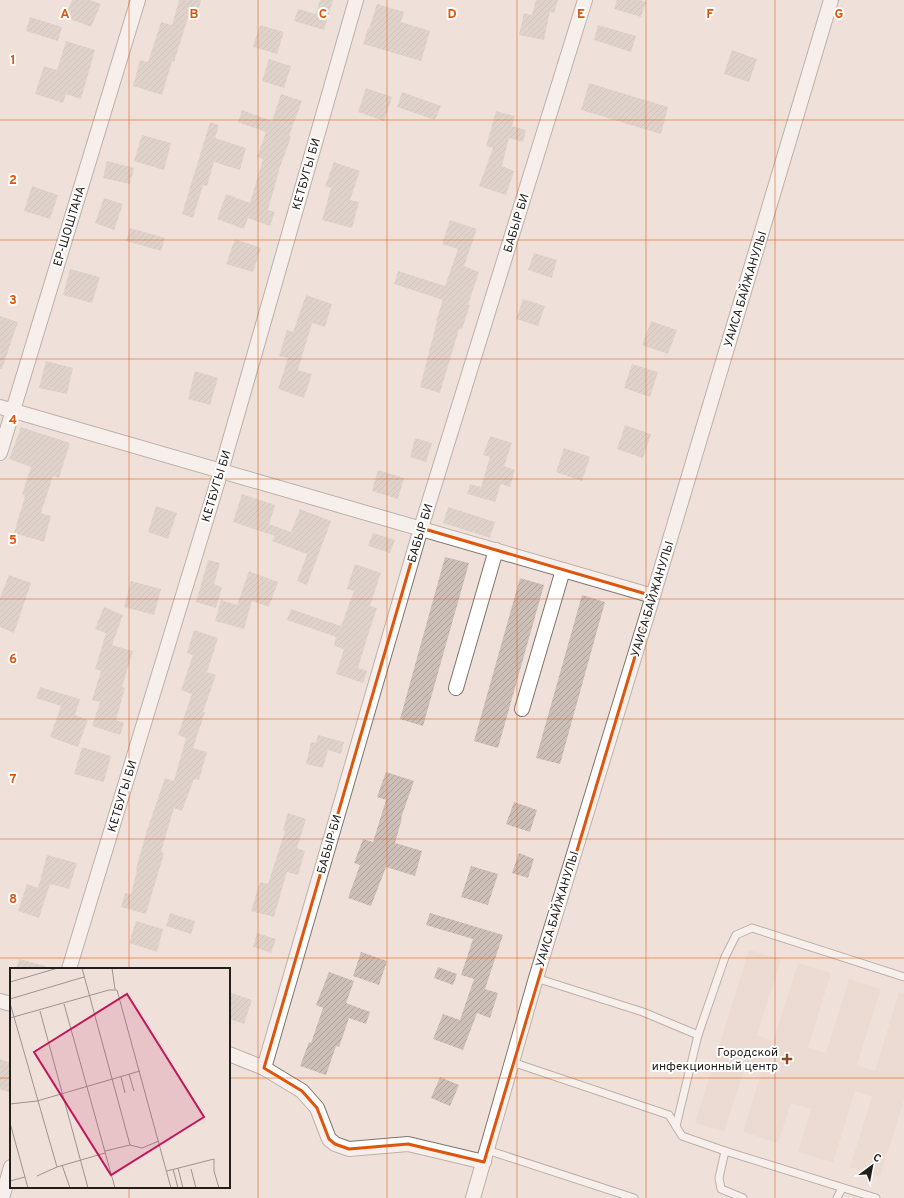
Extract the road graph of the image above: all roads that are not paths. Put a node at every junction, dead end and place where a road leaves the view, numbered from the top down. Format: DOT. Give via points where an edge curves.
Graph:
graph roads {
  1 [pos="138,0"];
  2 [pos="356,0"];
  3 [pos="585,0"];
  4 [pos="831,0"];
  5 [pos="6,409"];
  6 [pos="0,452"];
  7 [pos="221,471"];
  8 [pos="421,528"];
  9 [pos="496,550"];
  10 [pos="563,570"];
  11 [pos="653,596"];
  12 [pos="456,688"];
  13 [pos="522,710"];
  14 [pos="69,968"];
  15 [pos="904,977"];
  16 [pos="536,978"];
  17 [pos="0,1001"];
  18 [pos="10,1004"];
  19 [pos="698,1035"];
  20 [pos="230,1054"];
  21 [pos="512,1062"];
  22 [pos="264,1068"];
  23 [pos="676,1126"];
  24 [pos="725,1152"];
  25 [pos="486,1156"];
  26 [pos="10,1170"];
  27 [pos="842,1188"];
  28 [pos="2,1198"];
  29 [pos="473,1198"];
  30 [pos="634,1198"];
  31 [pos="743,1198"];
  32 [pos="837,1198"];
  33 [pos="876,1198"];
  1 -- 5 [label="street, ЕР-ШОШТАНА"];
  2 -- 7 [label="street, КЕТБУГЫ БИ"];
  3 -- 8 [label="street, БАБЫР БИ"];
  4 -- 11 [label="street, УАИСА БАЙЖАНУЛЫ"];
  5 -- 6 [label="street, ЕР-ШОШТАНА"];
  5 -- 7 [label="street"];
  7 -- 8 [label="street"];
  7 -- 14 [label="street, КЕТБУГЫ БИ"];
  8 -- 9 [label="street"];
  8 -- 22 [label="street, БАБЫР БИ"];
  9 -- 10 [label="street"];
  9 -- 12 [label="street"];
  10 -- 11 [label="street"];
  10 -- 13 [label="street"];
  11 -- 16 [label="street, УАИСА БАЙЖАНУЛЫ"];
  15 -- 19 [label="lane" via="752,928 736,935 725,957"];
  16 -- 19 [label="lane" via="643,1012"];
  16 -- 21 [label="street, УАИСА БАЙЖАНУЛЫ"];
  17 -- 18 [label="street"];
  19 -- 23 [label="lane"];
  20 -- 22 [label="street"];
  21 -- 23 [label="lane" via="669,1115"];
  21 -- 25 [label="street, УАИСА БАЙЖАНУЛЫ"];
  22 -- 25 [label="street" via="302,1091 317,1108 329,1139 334,1144 349,1149 408,1144"];
  23 -- 24 [label="lane" via="682,1136"];
  24 -- 27 [label="lane"];
  24 -- 31 [label="lane" via="719,1178 721,1189"];
  25 -- 29 [label="street, УАИСА БАЙЖАНУЛЫ"];
  25 -- 30 [label="lane"];
  26 -- 28 [label="street"];
  27 -- 32 [label="lane"];
  27 -- 33 [label="lane"];
}
